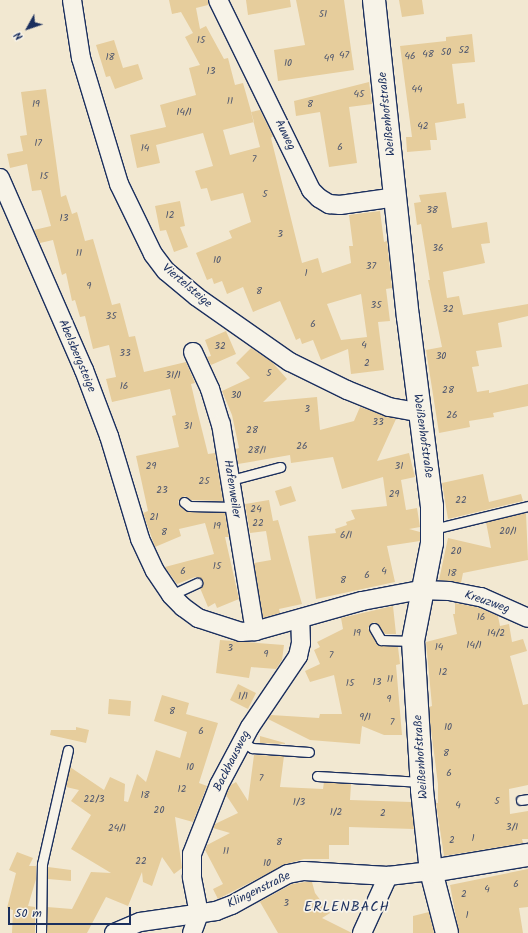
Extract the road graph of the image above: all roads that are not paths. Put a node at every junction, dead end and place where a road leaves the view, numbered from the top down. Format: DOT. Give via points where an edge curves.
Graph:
graph roads {
  1 [pos="72,0"];
  2 [pos="218,0"];
  3 [pos="374,0"];
  4 [pos="0,178"];
  5 [pos="396,197"];
  6 [pos="193,352"];
  7 [pos="418,412"];
  8 [pos="280,467"];
  9 [pos="231,480"];
  10 [pos="184,502"];
  11 [pos="528,506"];
  12 [pos="235,507"];
  13 [pos="433,529"];
  14 [pos="196,583"];
  15 [pos="421,590"];
  16 [pos="171,595"];
  17 [pos="528,618"];
  18 [pos="300,619"];
  19 [pos="374,628"];
  20 [pos="256,631"];
  21 [pos="413,641"];
  22 [pos="242,742"];
  23 [pos="68,750"];
  24 [pos="308,752"];
  25 [pos="317,776"];
  26 [pos="422,782"];
  27 [pos="528,855"];
  28 [pos="432,871"];
  29 [pos="388,876"];
  30 [pos="200,914"];
  31 [pos="41,933"];
  32 [pos="114,933"];
  33 [pos="192,933"];
  34 [pos="362,933"];
  35 [pos="446,933"];
  1 -- 7 [label="street, Viertelsteige" via="81,58 119,184 153,254 166,271 197,297 290,362 389,407"];
  2 -- 5 [label="street, Auweg" via="312,190 319,198 329,204 340,205"];
  3 -- 5 [label="street, Weißenhofstraße"];
  4 -- 16 [label="street, Abelsbergsteige" via="84,370 109,436 140,539 155,571"];
  5 -- 7 [label="street, Weißenhofstraße"];
  6 -- 9 [label="street, Hafenweiler" via="210,389 221,424"];
  7 -- 13 [label="street, Weißenhofstraße" via="427,461"];
  8 -- 9 [label="lane"];
  9 -- 12 [label="street, Hafenweiler"];
  10 -- 12 [label="lane" via="189,506"];
  11 -- 13 [label="lane"];
  12 -- 20 [label="street, Hafenweiler"];
  13 -- 15 [label="street, Weißenhofstraße"];
  14 -- 16 [label="lane"];
  15 -- 17 [label="street, Kreuzweg" via="474,595"];
  15 -- 18 [label="street" via="357,602"];
  15 -- 21 [label="street, Weißenhofstraße"];
  16 -- 20 [label="street" via="198,618 241,632"];
  18 -- 20 [label="street"];
  18 -- 22 [label="street, Backhausweg" via="301,643 298,656"];
  19 -- 21 [label="lane" via="381,640"];
  21 -- 26 [label="street, Weißenhofstraße"];
  22 -- 24 [label="lane" via="252,748"];
  22 -- 30 [label="street, Backhausweg" via="219,785 192,854 192,877"];
  23 -- 31 [label="lane" via="42,864"];
  25 -- 26 [label="lane"];
  26 -- 28 [label="street, Weißenhofstraße"];
  27 -- 28 [label="street"];
  28 -- 29 [label="street, Klingenstraße"];
  28 -- 35 [label="street, Weißenhofstraße"];
  29 -- 30 [label="street, Klingenstraße" via="304,871 288,874 232,905"];
  29 -- 34 [label="street"];
  30 -- 32 [label="street, Klingenstraße" via="140,922"];
  30 -- 33 [label="street"];
}
